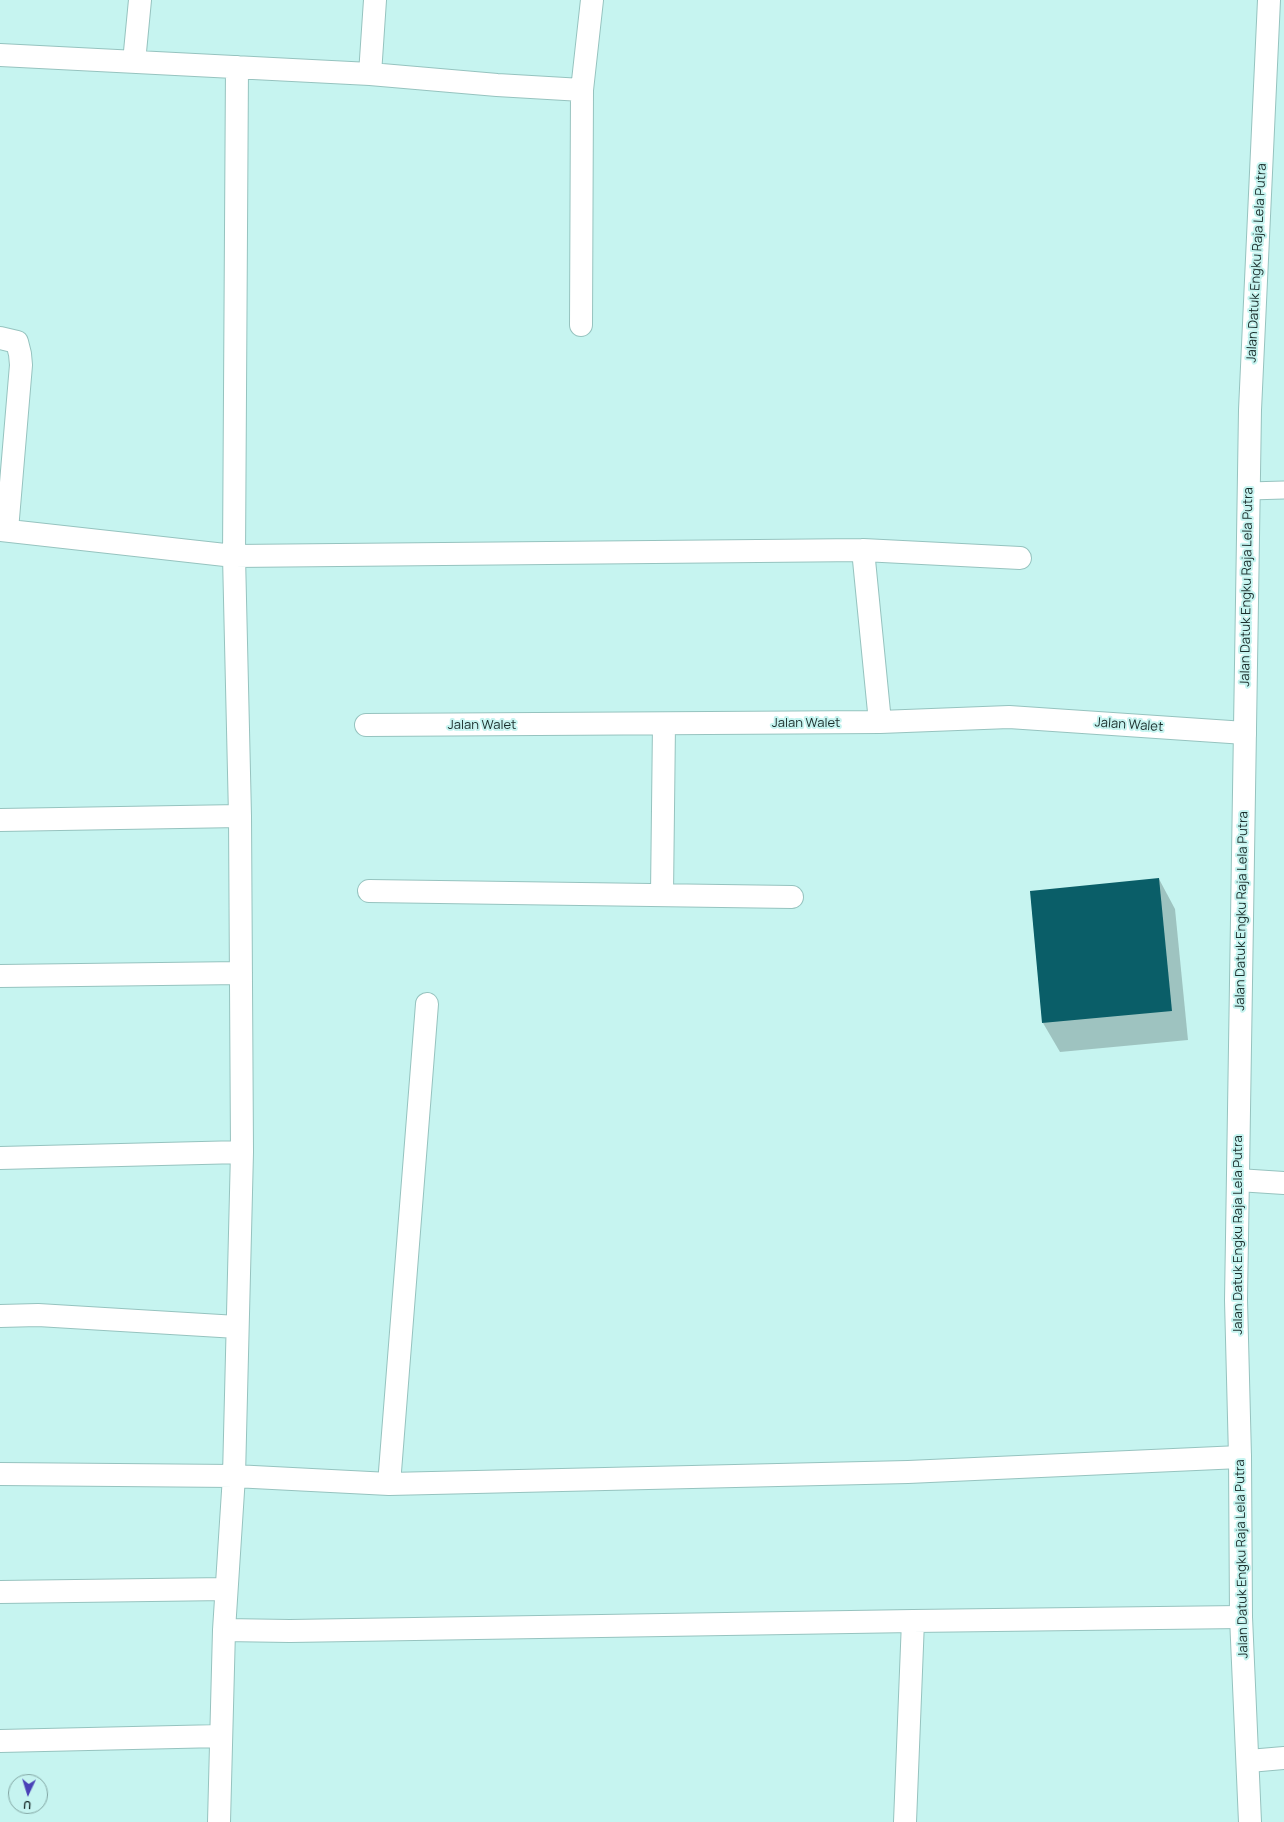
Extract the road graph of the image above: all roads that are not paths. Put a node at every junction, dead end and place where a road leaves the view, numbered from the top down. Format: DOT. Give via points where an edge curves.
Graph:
graph roads {
  1 [pos="140,0"];
  2 [pos="375,0"];
  3 [pos="592,0"];
  4 [pos="1269,0"];
  5 [pos="0,55"];
  6 [pos="134,62"];
  7 [pos="236,67"];
  8 [pos="370,74"];
  9 [pos="582,90"];
  10 [pos="581,326"];
  11 [pos="0,338"];
  12 [pos="1284,490"];
  13 [pos="1248,491"];
  14 [pos="3,530"];
  15 [pos="863,550"];
  16 [pos="234,556"];
  17 [pos="1020,558"];
  18 [pos="880,722"];
  19 [pos="664,724"];
  20 [pos="366,725"];
  21 [pos="1245,733"];
  22 [pos="240,816"];
  23 [pos="0,820"];
  24 [pos="369,890"];
  25 [pos="662,894"];
  26 [pos="792,897"];
  27 [pos="241,973"];
  28 [pos="0,976"];
  29 [pos="427,1004"];
  30 [pos="242,1152"];
  31 [pos="0,1158"];
  32 [pos="1238,1180"];
  33 [pos="1284,1183"];
  34 [pos="0,1316"];
  35 [pos="237,1327"];
  36 [pos="1240,1457"];
  37 [pos="0,1474"];
  38 [pos="234,1476"];
  39 [pos="389,1484"];
  40 [pos="226,1589"];
  41 [pos="0,1592"];
  42 [pos="1241,1617"];
  43 [pos="913,1621"];
  44 [pos="224,1630"];
  45 [pos="221,1736"];
  46 [pos="0,1741"];
  47 [pos="1284,1758"];
  48 [pos="1249,1761"];
  49 [pos="219,1822"];
  50 [pos="905,1822"];
  51 [pos="1250,1822"];
  1 -- 6 [label="street"];
  2 -- 8 [label="street"];
  3 -- 9 [label="street"];
  4 -- 13 [label="street, Jalan Datuk Engku Raja Lela Putra"];
  5 -- 6 [label="street"];
  6 -- 7 [label="street"];
  7 -- 8 [label="street"];
  7 -- 16 [label="street"];
  8 -- 9 [label="street" via="489,85"];
  9 -- 10 [label="street"];
  11 -- 14 [label="street" via="17,342 21,365"];
  12 -- 13 [label="lane"];
  13 -- 21 [label="street, Jalan Datuk Engku Raja Lela Putra"];
  14 -- 16 [label="street"];
  15 -- 16 [label="street"];
  15 -- 17 [label="street"];
  15 -- 18 [label="street"];
  16 -- 22 [label="street"];
  18 -- 19 [label="street, Jalan Walet"];
  18 -- 21 [label="street, Jalan Walet" via="1009,717"];
  19 -- 20 [label="street, Jalan Walet"];
  19 -- 25 [label="street"];
  21 -- 32 [label="street, Jalan Datuk Engku Raja Lela Putra"];
  22 -- 23 [label="street"];
  22 -- 27 [label="street"];
  24 -- 25 [label="street"];
  25 -- 26 [label="street"];
  27 -- 28 [label="street"];
  27 -- 30 [label="street"];
  29 -- 39 [label="street"];
  30 -- 31 [label="street"];
  30 -- 35 [label="street"];
  32 -- 33 [label="street"];
  32 -- 36 [label="street, Jalan Datuk Engku Raja Lela Putra" via="1236,1300"];
  34 -- 35 [label="street" via="38,1315"];
  35 -- 38 [label="street"];
  36 -- 39 [label="street" via="908,1472"];
  36 -- 42 [label="street, Jalan Datuk Engku Raja Lela Putra"];
  37 -- 38 [label="street"];
  38 -- 39 [label="street"];
  38 -- 40 [label="street"];
  40 -- 41 [label="street"];
  40 -- 44 [label="street"];
  42 -- 43 [label="street"];
  42 -- 48 [label="street, Jalan Datuk Engku Raja Lela Putra"];
  43 -- 44 [label="street"];
  43 -- 50 [label="street"];
  44 -- 45 [label="street"];
  45 -- 46 [label="street"];
  45 -- 49 [label="street"];
  47 -- 48 [label="street"];
  48 -- 51 [label="street, Jalan Datuk Engku Raja Lela Putra"];
}
